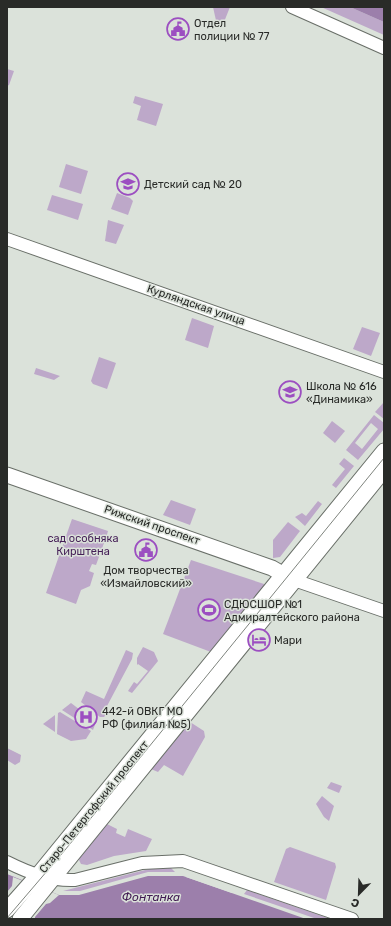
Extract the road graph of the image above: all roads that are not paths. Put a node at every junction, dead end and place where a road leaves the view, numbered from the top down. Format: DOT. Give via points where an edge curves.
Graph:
graph roads {
  1 [pos="292,7"];
  2 [pos="384,48"];
  3 [pos="7,239"];
  4 [pos="384,372"];
  5 [pos="384,451"];
  6 [pos="384,470"];
  7 [pos="7,475"];
  8 [pos="7,485"];
  9 [pos="286,577"];
  10 [pos="384,611"];
  11 [pos="7,862"];
  12 [pos="34,879"];
  13 [pos="49,884"];
  14 [pos="7,910"];
  15 [pos="20,919"];
  16 [pos="352,919"];
  1 -- 2 [label="street"];
  3 -- 4 [label="street, Курляндская улица"];
  5 -- 9 [label="main road, Старо-Петергофский проспект"];
  6 -- 9 [label="main road, Старо-Петергофский проспект"];
  7 -- 9 [label="main road, Рижский проспект" via="265,565"];
  8 -- 9 [label="main road, Рижский проспект" via="266,575"];
  9 -- 10 [label="street, Рижский проспект"];
  9 -- 12 [label="main road, Старо-Петергофский проспект"];
  9 -- 13 [label="main road, Старо-Петергофский проспект"];
  11 -- 12 [label="street"];
  12 -- 13 [label="street"];
  12 -- 14 [label="main road, Старо-Петергофский проспект"];
  13 -- 15 [label="main road, Старо-Петергофский проспект"];
  13 -- 16 [label="street" via="142,863 183,861"];
}
